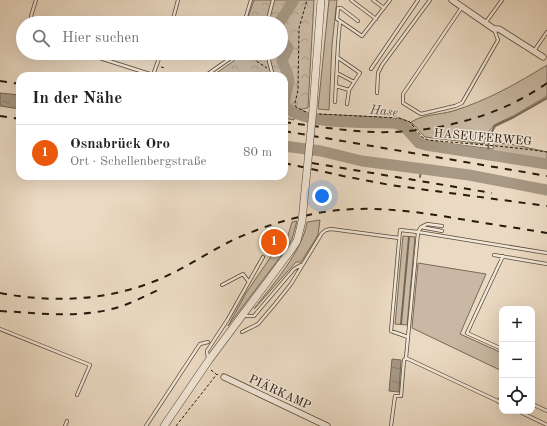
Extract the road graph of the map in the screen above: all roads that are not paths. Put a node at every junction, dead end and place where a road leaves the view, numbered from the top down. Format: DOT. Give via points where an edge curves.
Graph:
graph roads {
  1 [pos="36,0"];
  2 [pos="178,0"];
  3 [pos="251,0"];
  4 [pos="273,0"];
  5 [pos="321,0"];
  6 [pos="351,0"];
  7 [pos="373,0"];
  8 [pos="390,0"];
  9 [pos="418,0"];
  10 [pos="430,0"];
  11 [pos="452,0"];
  12 [pos="502,0"];
  13 [pos="462,7"];
  14 [pos="384,8"];
  15 [pos="31,16"];
  16 [pos="174,16"];
  17 [pos="246,16"];
  18 [pos="269,16"];
  19 [pos="376,19"];
  20 [pos="340,21"];
  21 [pos="358,21"];
  22 [pos="485,23"];
  23 [pos="494,29"];
  24 [pos="547,32"];
  25 [pos="534,51"];
  26 [pos="337,57"];
  27 [pos="543,57"];
  28 [pos="106,60"];
  29 [pos="159,60"];
  30 [pos="228,60"];
  31 [pos="269,60"];
  32 [pos="371,69"];
  33 [pos="143,72"];
  34 [pos="156,72"];
  35 [pos="211,72"];
  36 [pos="272,72"];
  37 [pos="337,73"];
  38 [pos="354,82"];
  39 [pos="336,86"];
  40 [pos="349,90"];
  41 [pos="377,93"];
  42 [pos="335,102"];
  43 [pos="347,104"];
  44 [pos="442,226"];
  45 [pos="421,227"];
  46 [pos="442,231"];
  47 [pos="418,232"];
  48 [pos="399,238"];
  49 [pos="547,253"];
  50 [pos="494,255"];
  51 [pos="503,256"];
  52 [pos="263,257"];
  53 [pos="547,264"];
  54 [pos="302,265"];
  55 [pos="249,282"];
  56 [pos="222,285"];
  57 [pos="243,314"];
  58 [pos="0,329"];
  59 [pos="242,332"];
  60 [pos="408,337"];
  61 [pos="208,342"];
  62 [pos="499,348"];
  63 [pos="406,358"];
  64 [pos="209,360"];
  65 [pos="224,378"];
  66 [pos="77,395"];
  67 [pos="499,402"];
  68 [pos="535,405"];
  69 [pos="547,411"];
  70 [pos="524,414"];
  71 [pos="67,420"];
  72 [pos="547,425"];
  73 [pos="65,426"];
  74 [pos="146,426"];
  75 [pos="164,426"];
  76 [pos="326,426"];
  77 [pos="391,426"];
  1 -- 15 [label="lane"];
  2 -- 16 [label="lane"];
  3 -- 17 [label="lane"];
  4 -- 18 [label="lane"];
  5 -- 57 [label="street, bridge" via="302,221 297,241"];
  6 -- 19 [label="lane"];
  7 -- 14 [label="lane"];
  8 -- 14 [label="lane"];
  9 -- 32 [label="lane"];
  10 -- 41 [label="lane" via="382,65 378,73"];
  11 -- 13 [label="street"];
  12 -- 22 [label="lane"];
  13 -- 22 [label="street"];
  13 -- 23 [label="lane" via="403,94 403,102 421,114 462,102 498,40"];
  14 -- 19 [label="lane"];
  19 -- 20 [label="lane" via="362,36"];
  20 -- 21 [label="lane" via="337,18 339,8"];
  20 -- 26 [label="lane"];
  22 -- 23 [label="street"];
  23 -- 25 [label="street" via="499,29"];
  24 -- 25 [label="lane"];
  25 -- 27 [label="street"];
  26 -- 37 [label="lane"];
  26 -- 38 [label="lane" via="360,72"];
  28 -- 33 [label="lane"];
  29 -- 34 [label="lane"];
  30 -- 35 [label="lane"];
  31 -- 36 [label="lane"];
  37 -- 38 [label="lane"];
  37 -- 39 [label="lane"];
  38 -- 40 [label="lane"];
  39 -- 40 [label="lane"];
  39 -- 42 [label="lane"];
  40 -- 43 [label="lane"];
  44 -- 45 [label="lane" via="427,224"];
  45 -- 46 [label="lane"];
  45 -- 47 [label="lane"];
  47 -- 48 [label="lane" via="400,230"];
  47 -- 49 [label="lane"];
  47 -- 60 [label="lane"];
  48 -- 54 [label="lane" via="326,230"];
  48 -- 60 [label="lane" via="391,331"];
  50 -- 51 [label="lane"];
  51 -- 53 [label="lane"];
  51 -- 62 [label="lane" via="467,333"];
  52 -- 55 [label="lane"];
  54 -- 57 [label="lane" via="294,269 254,316"];
  54 -- 59 [label="lane" via="291,284 258,324"];
  55 -- 56 [label="lane" via="243,274"];
  55 -- 64 [label="lane" via="207,351"];
  57 -- 64 [label="street"];
  58 -- 66 [label="lane" via="90,365"];
  60 -- 63 [label="lane"];
  61 -- 74 [label="lane" via="200,344"];
  63 -- 67 [label="lane"];
  63 -- 77 [label="lane" via="401,396 395,396"];
  64 -- 75 [label="street" via="206,368"];
  65 -- 76 [label="street, PIÄRKAMP"];
  68 -- 69 [label="lane"];
  70 -- 72 [label="lane"];
  71 -- 73 [label="lane"];
}
